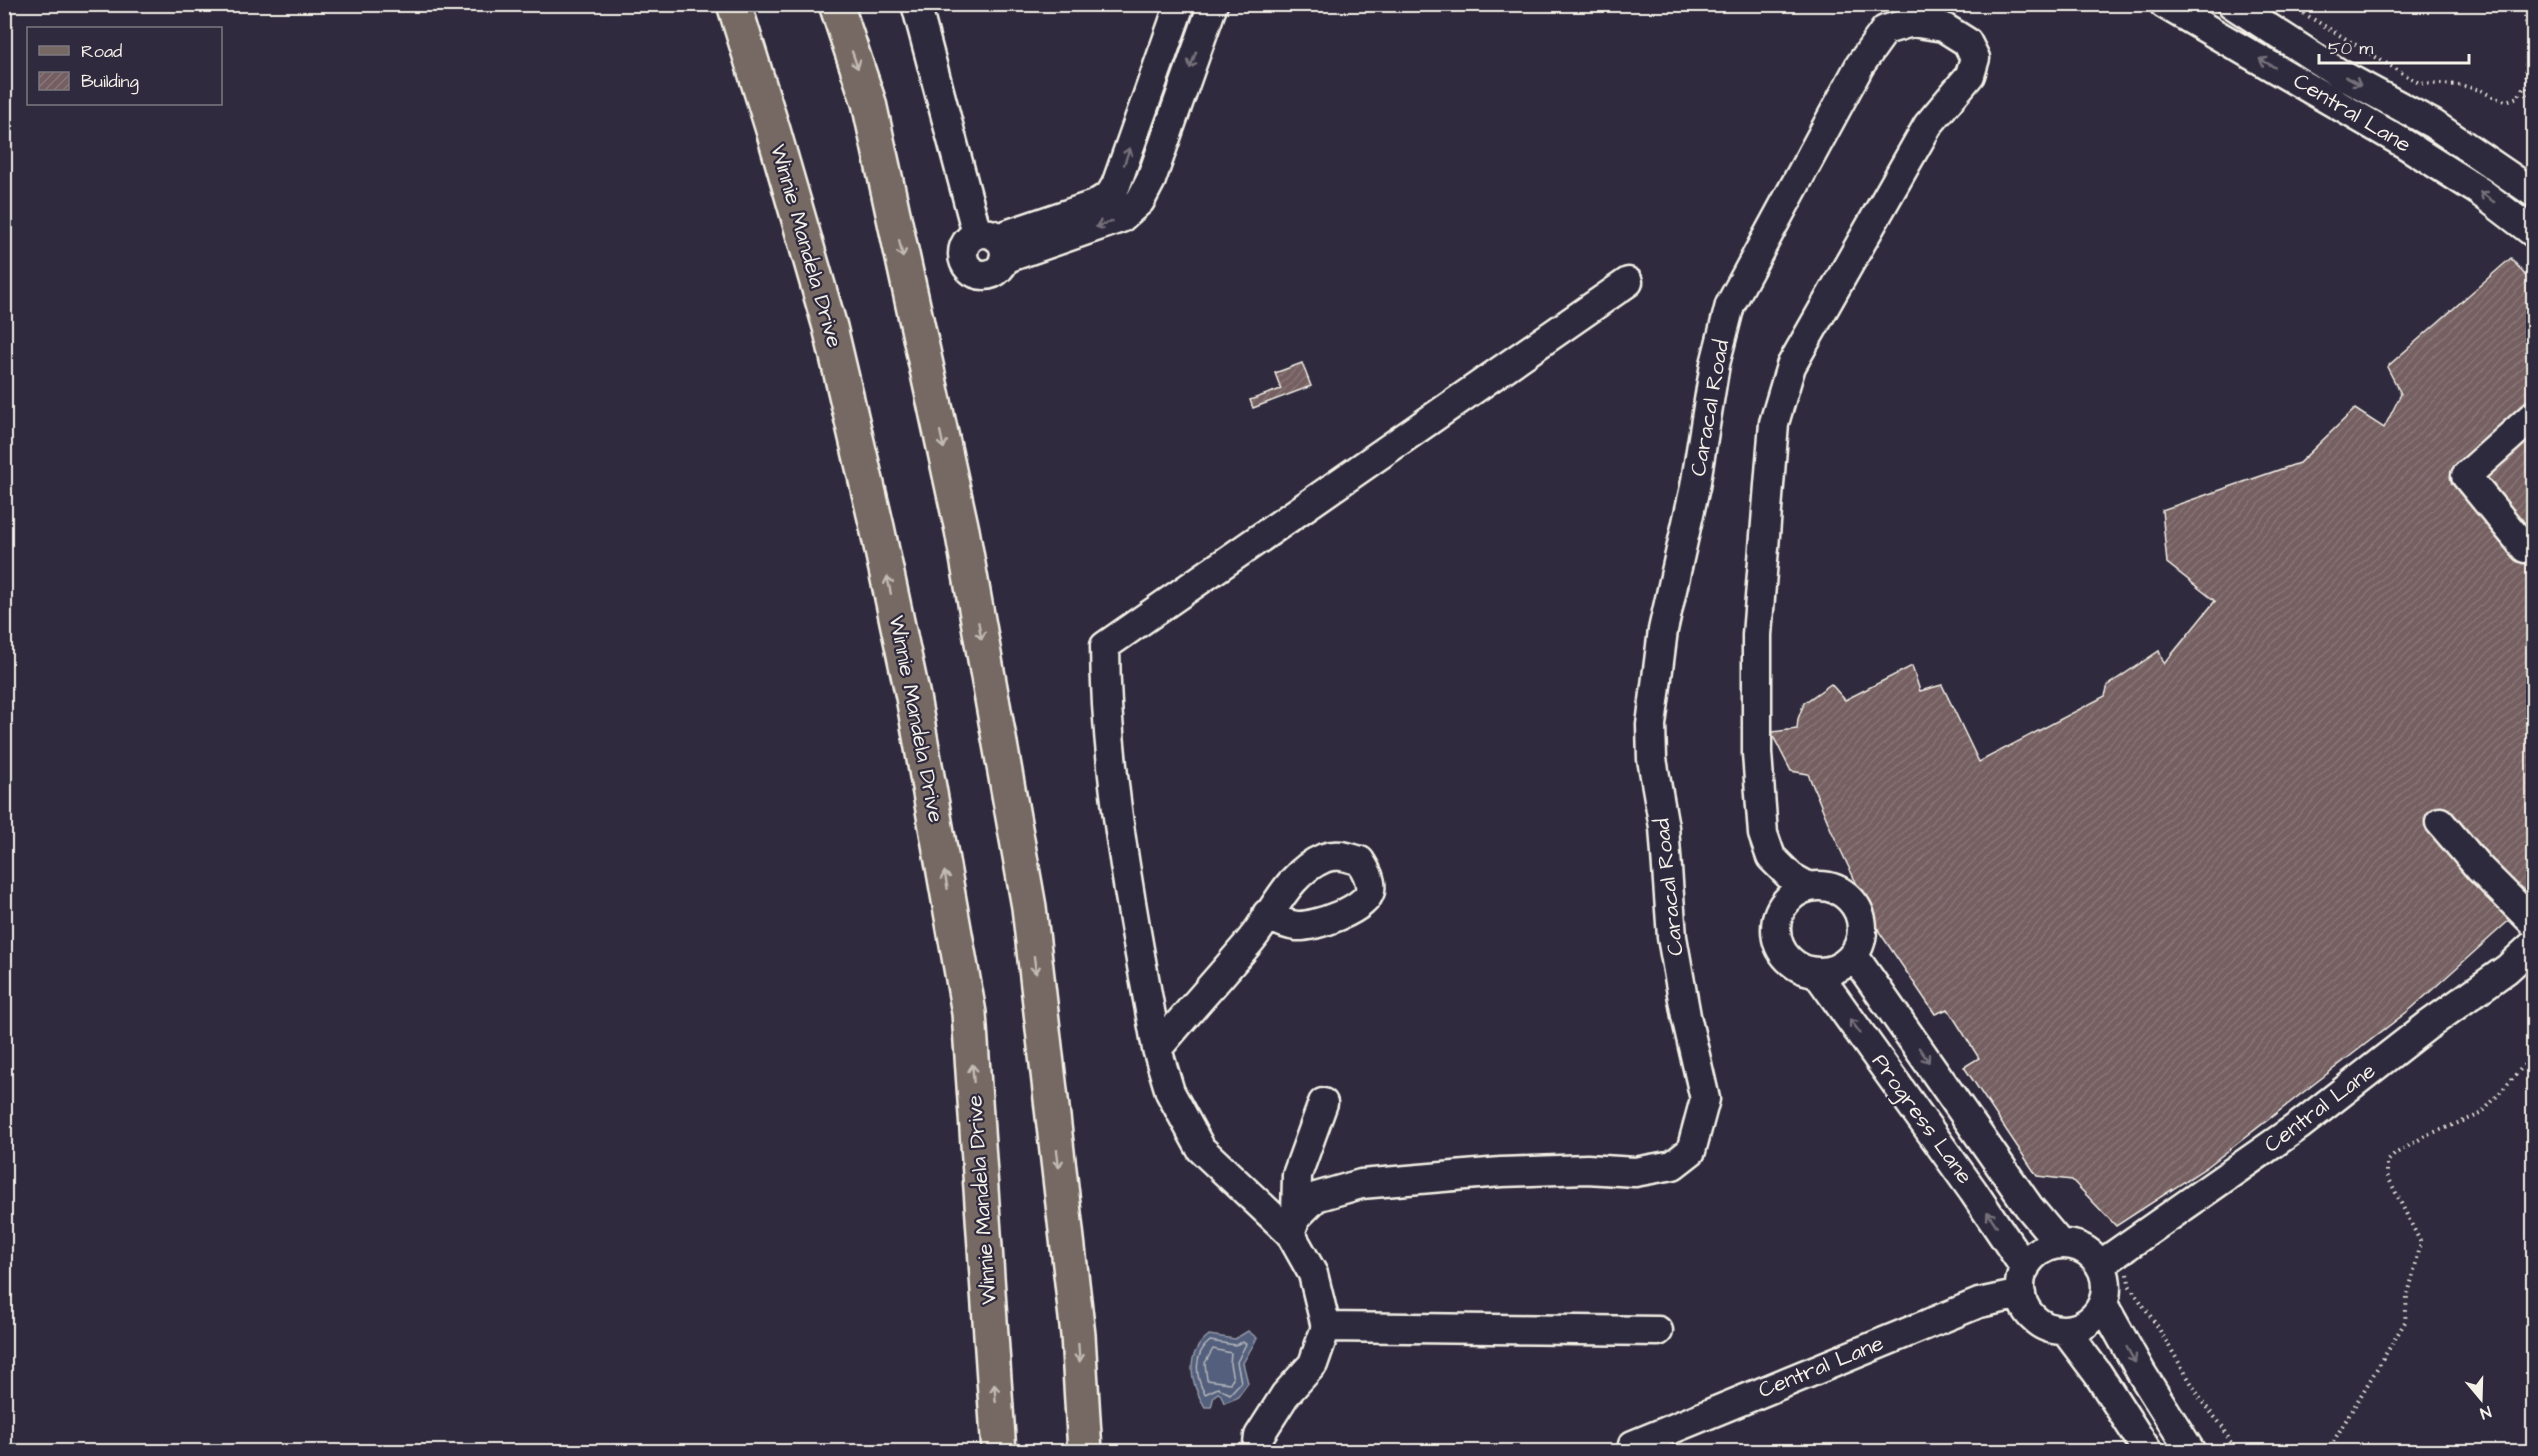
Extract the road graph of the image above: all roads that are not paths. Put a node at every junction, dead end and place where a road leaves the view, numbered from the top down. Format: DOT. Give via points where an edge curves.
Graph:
graph roads {
  1 [pos="734,4"];
  2 [pos="836,4"];
  3 [pos="916,4"];
  4 [pos="1180,4"];
  5 [pos="1213,4"];
  6 [pos="2164,4"];
  7 [pos="2232,4"];
  8 [pos="2534,193"];
  9 [pos="2534,233"];
  10 [pos="993,244"];
  11 [pos="1628,282"];
  12 [pos="2534,415"];
  13 [pos="2525,548"];
  14 [pos="2440,822"];
  15 [pos="1809,887"];
  16 [pos="1267,914"];
  17 [pos="2534,923"];
  18 [pos="2534,944"];
  19 [pos="1854,956"];
  20 [pos="1817,973"];
  21 [pos="1157,1049"];
  22 [pos="1323,1103"];
  23 [pos="1293,1225"];
  24 [pos="2060,1244"];
  25 [pos="2100,1265"];
  26 [pos="2023,1281"];
  27 [pos="2103,1304"];
  28 [pos="1326,1327"];
  29 [pos="2065,1330"];
  30 [pos="1658,1331"];
  31 [pos="999,1452"];
  32 [pos="1085,1452"];
  33 [pos="1257,1452"];
  34 [pos="1638,1452"];
  35 [pos="2148,1452"];
  36 [pos="2191,1452"];
  31 -- 1 [label="main road, Winnie Mandela Drive, one-way" via="969,1013 913,697 830,327"];
  2 -- 32 [label="main road, one-way" via="869,103 962,530 1029,907 1078,1335"];
  3 -- 10 [label="street"];
  10 -- 4 [label="street, one-way" via="1094,205 1110,195"];
  5 -- 10 [label="street, one-way" via="1150,180 1133,209 1121,218"];
  9 -- 6 [label="street, Central Lane, one-way" via="2479,191 2405,144"];
  7 -- 8 [label="street, Central Lane, one-way" via="2340,74 2433,124"];
  11 -- 21 [label="street" via="1105,646 1105,706 1111,762"];
  12 -- 13 [label="street" via="2466,476"];
  14 -- 17 [label="street"];
  15 -- 19 [label="street" via="1819,885 1838,890 1853,901 1862,919 1862,938"];
  15 -- 20 [label="street" via="1785,901 1776,918 1775,937 1783,955 1798,968"];
  15 -- 23 [label="street, Caracal Road" via="1771,857 1763,834 1756,753 1757,635 1774,423 1791,366 1928,125 1970,75 1975,58 1967,42 1944,27 1912,22 1884,30 1860,65 1730,305 1715,364 1695,487 1663,630 1651,725 1672,938 1705,1100 1691,1151 1674,1165 1635,1172 1512,1172 1361,1184 1316,1197"];
  16 -- 21 [label="street" via="1253,937"];
  18 -- 25 [label="street, Central Lane" via="2507,969 2300,1125"];
  19 -- 20 [label="street" via="1837,969"];
  19 -- 24 [label="street, Progress Lane, one-way" via="2029,1207"];
  26 -- 20 [label="street, Progress Lane, one-way" via="1973,1191"];
  21 -- 23 [label="street" via="1170,1092 1201,1149"];
  22 -- 23 [label="street" via="1297,1174"];
  23 -- 28 [label="street" via="1313,1274"];
  24 -- 25 [label="street" via="2083,1249"];
  24 -- 26 [label="street" via="2033,1256"];
  25 -- 27 [label="street" via="2105,1277"];
  26 -- 29 [label="street" via="2024,1305 2031,1316 2041,1324"];
  26 -- 34 [label="street, Central Lane" via="1633,1445"];
  27 -- 29 [label="street" via="2088,1323"];
  27 -- 36 [label="street, one-way"];
  28 -- 30 [label="street"];
  28 -- 33 [label="street" via="1313,1364 1285,1395 1259,1436"];
  29 -- 35 [label="street"];
}
